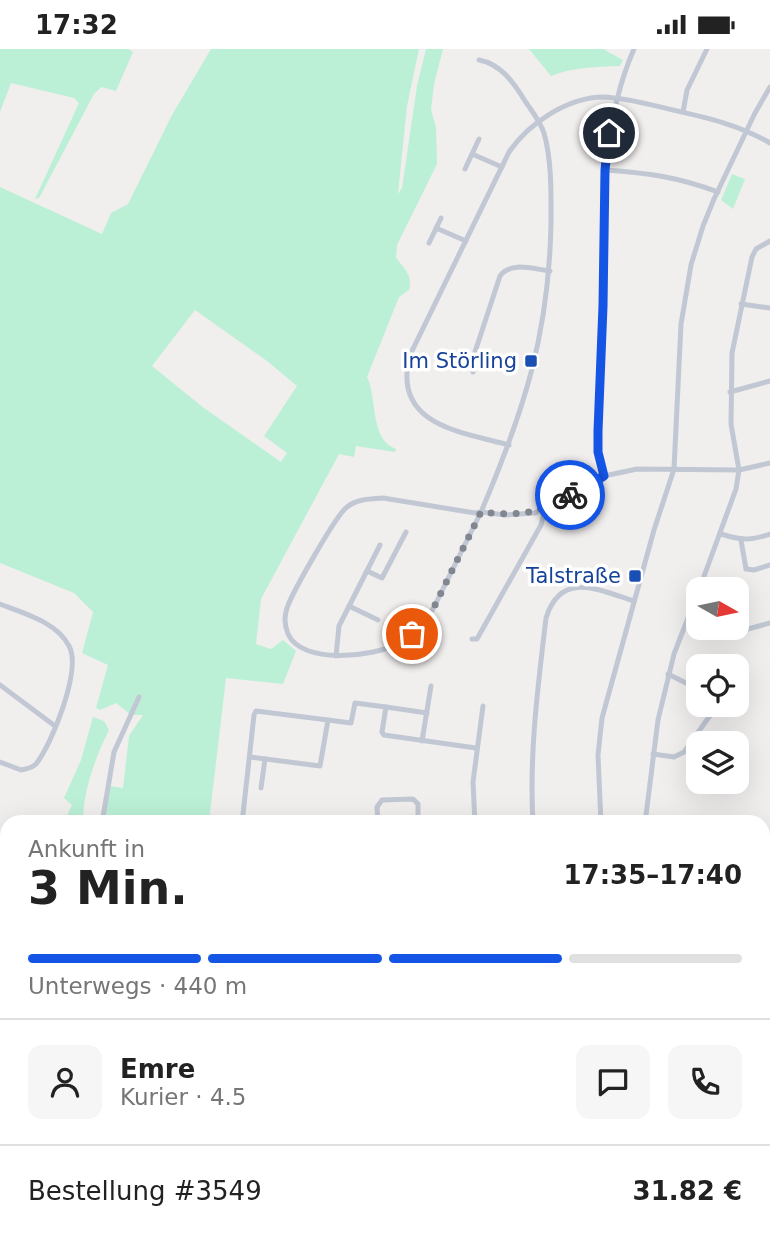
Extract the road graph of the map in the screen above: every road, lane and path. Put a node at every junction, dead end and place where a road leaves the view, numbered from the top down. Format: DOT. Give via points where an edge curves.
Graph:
graph roads {
  1 [pos="634,49"];
  2 [pos="707,49"];
  3 [pos="479,60"];
  4 [pos="770,87"];
  5 [pos="617,99"];
  6 [pos="683,112"];
  7 [pos="539,122"];
  8 [pos="747,130"];
  9 [pos="479,139"];
  10 [pos="770,143"];
  11 [pos="472,153"];
  12 [pos="502,167"];
  13 [pos="465,169"];
  14 [pos="605,170"];
  15 [pos="718,192"];
  16 [pos="440,218"];
  17 [pos="436,228"];
  18 [pos="466,241"];
  19 [pos="770,241"];
  20 [pos="429,243"];
  21 [pos="550,271"];
  22 [pos="741,303"];
  23 [pos="770,308"];
  24 [pos="473,372"];
  25 [pos="770,381"];
  26 [pos="730,392"];
  27 [pos="509,445"];
  28 [pos="770,463"];
  29 [pos="674,469"];
  30 [pos="739,470"];
  31 [pos="604,476"];
  32 [pos="545,509"];
  33 [pos="481,512"];
  34 [pos="406,533"];
  35 [pos="721,534"];
  36 [pos="770,534"];
  37 [pos="741,540"];
  38 [pos="380,545"];
  39 [pos="770,565"];
  40 [pos="367,571"];
  41 [pos="704,577"];
  42 [pos="634,601"];
  43 [pos="0,604"];
  44 [pos="349,606"];
  45 [pos="378,620"];
  46 [pos="686,623"];
  47 [pos="770,623"];
  48 [pos="749,629"];
  49 [pos="472,639"];
  50 [pos="337,656"];
  51 [pos="668,674"];
  52 [pos="686,683"];
  53 [pos="0,685"];
  54 [pos="431,686"];
  55 [pos="139,698"];
  56 [pos="483,706"];
  57 [pos="386,708"];
  58 [pos="427,713"];
  59 [pos="710,717"];
  60 [pos="328,720"];
  61 [pos="55,726"];
  62 [pos="422,741"];
  63 [pos="476,748"];
  64 [pos="653,754"];
  65 [pos="250,757"];
  66 [pos="265,759"];
  67 [pos="0,762"];
  68 [pos="261,788"];
  69 [pos="103,815"];
  70 [pos="243,815"];
  71 [pos="378,815"];
  72 [pos="418,815"];
  73 [pos="475,815"];
  74 [pos="533,815"];
  75 [pos="601,815"];
  76 [pos="646,815"];
  1 -- 5 [label="street"];
  2 -- 6 [label="street" via="687,90"];
  3 -- 7 [label="street" via="504,72"];
  4 -- 8 [label="street"];
  5 -- 6 [label="street"];
  5 -- 7 [label="street" via="574,103"];
  5 -- 14 [label="street"];
  6 -- 8 [label="street"];
  7 -- 12 [label="street" via="517,141"];
  7 -- 21 [label="street" via="547,148 551,200"];
  8 -- 10 [label="street"];
  8 -- 15 [label="street"];
  9 -- 11 [label="street"];
  11 -- 12 [label="street"];
  11 -- 13 [label="street"];
  12 -- 18 [label="street"];
  14 -- 15 [label="street" via="659,174"];
  14 -- 31 [label="street" via="598,431"];
  15 -- 29 [label="street" via="697,243 681,319"];
  16 -- 17 [label="street"];
  17 -- 18 [label="street"];
  17 -- 20 [label="street"];
  18 -- 27 [label="street" via="410,355 407,381 416,405 437,425"];
  19 -- 22 [label="street" via="752,257"];
  21 -- 24 [label="street" via="505,269 472,361"];
  21 -- 27 [label="street" via="537,354"];
  22 -- 23 [label="street"];
  22 -- 26 [label="street"];
  25 -- 26 [label="street"];
  26 -- 30 [label="street"];
  27 -- 33 [label="street"];
  28 -- 30 [label="street"];
  29 -- 30 [label="street"];
  29 -- 31 [label="street" via="636,469"];
  29 -- 42 [label="street"];
  30 -- 35 [label="street"];
  31 -- 32 [label="street"];
  32 -- 33 [label="street" via="521,514"];
  32 -- 49 [label="street" via="541,525 501,598 477,639"];
  33 -- 50 [label="street" via="426,621 388,648"];
  33 -- 50 [label="street" via="383,498 346,508 337,517 286,614 288,634 300,649"];
  34 -- 40 [label="street" via="382,578"];
  35 -- 37 [label="street"];
  35 -- 41 [label="street"];
  36 -- 37 [label="street"];
  37 -- 39 [label="street" via="746,569"];
  38 -- 40 [label="street"];
  40 -- 44 [label="street"];
  42 -- 74 [label="street" via="574,587 555,597 550,606 536,702"];
  42 -- 75 [label="street" via="600,737"];
  43 -- 61 [label="street" via="52,628 68,644 74,667"];
  44 -- 45 [label="street"];
  44 -- 50 [label="street" via="336,634"];
  46 -- 51 [label="street"];
  47 -- 48 [label="street"];
  51 -- 52 [label="street"];
  51 -- 64 [label="street"];
  53 -- 61 [label="street"];
  54 -- 58 [label="street"];
  55 -- 69 [label="street" via="114,752"];
  56 -- 63 [label="street"];
  57 -- 58 [label="street"];
  57 -- 60 [label="street" via="355,703 352,721"];
  57 -- 62 [label="street" via="384,735"];
  58 -- 62 [label="street"];
  59 -- 64 [label="street" via="684,752 674,757"];
  60 -- 65 [label="street" via="256,711"];
  60 -- 66 [label="street" via="320,766"];
  61 -- 67 [label="street" via="31,768 21,770"];
  62 -- 63 [label="street"];
  63 -- 73 [label="street"];
  64 -- 76 [label="street"];
  65 -- 66 [label="street"];
  65 -- 70 [label="street"];
  66 -- 68 [label="street"];
  71 -- 72 [label="street" via="382,800 413,799 418,803"];
}
